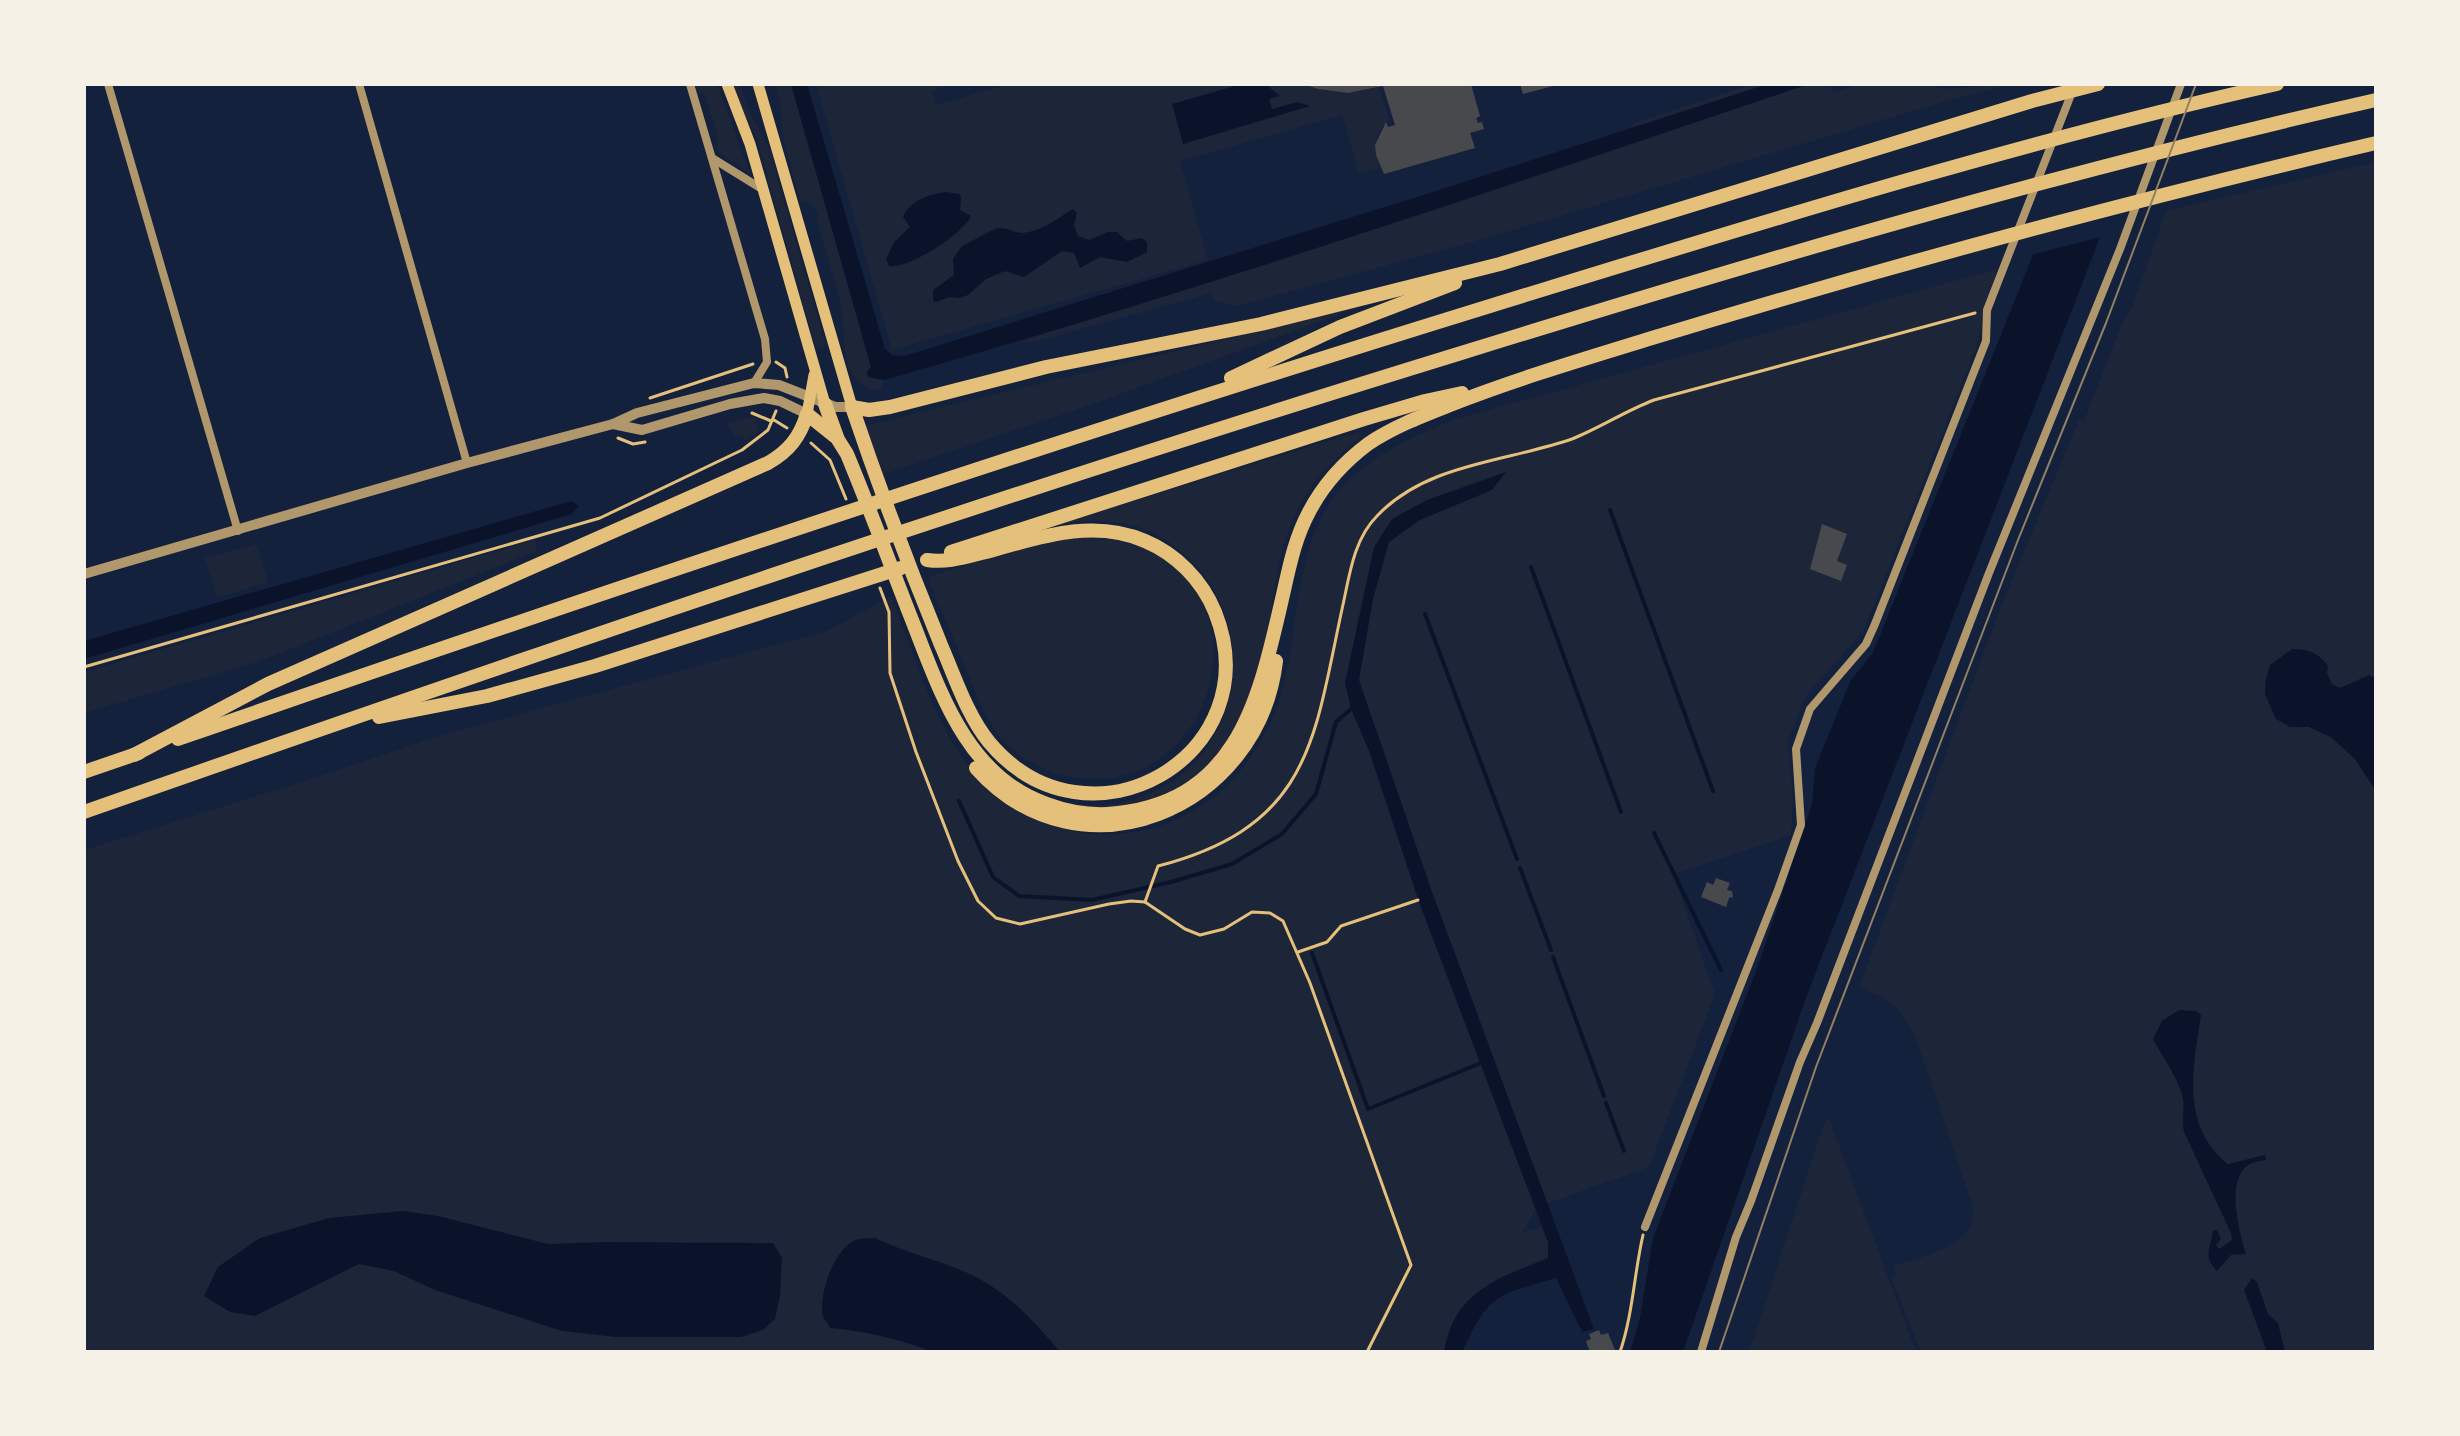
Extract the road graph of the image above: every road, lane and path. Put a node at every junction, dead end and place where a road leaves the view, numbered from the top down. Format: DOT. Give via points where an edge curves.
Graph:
graph roads {
  1 [pos="108,84"];
  2 [pos="359,84"];
  3 [pos="690,84"];
  4 [pos="727,84"];
  5 [pos="758,84"];
  6 [pos="2075,84"];
  7 [pos="2098,84"];
  8 [pos="2181,84"];
  9 [pos="2277,84"];
  10 [pos="2376,100"];
  11 [pos="2376,143"];
  12 [pos="711,157"];
  13 [pos="762,189"];
  14 [pos="1500,264"];
  15 [pos="1987,310"];
  16 [pos="767,362"];
  17 [pos="815,371"];
  18 [pos="754,383"];
  19 [pos="1499,385"];
  20 [pos="810,397"];
  21 [pos="1184,400"];
  22 [pos="825,404"];
  23 [pos="852,407"];
  24 [pos="637,413"];
  25 [pos="807,414"];
  26 [pos="774,420"];
  27 [pos="613,424"];
  28 [pos="837,438"];
  29 [pos="467,463"];
  30 [pos="238,531"];
  31 [pos="944,558"];
  32 [pos="84,574"];
  33 [pos="84,667"];
  34 [pos="332,725"];
  35 [pos="134,755"];
  36 [pos="924,771"];
  37 [pos="84,772"];
  38 [pos="84,812"];
  39 [pos="1418,900"];
  40 [pos="1145,902"];
  41 [pos="1298,952"];
  42 [pos="1645,1227"];
  43 [pos="1367,1352"];
  44 [pos="1620,1352"];
  45 [pos="1701,1352"];
  1 -- 30 [label="street"];
  2 -- 29 [label="street"];
  3 -- 12 [label="street"];
  4 -- 13 [label="main road"];
  5 -- 23 [label="main road"];
  6 -- 15 [label="street"];
  7 -- 14 [label="highway"];
  8 -- 45 [label="street" via="1800,1062 1736,1237"];
  9 -- 21 [label="highway" via="2012,151"];
  10 -- 34 [label="highway" via="1995,194 1631,301 930,521"];
  11 -- 19 [label="highway" via="1976,243"];
  12 -- 13 [label="street"];
  12 -- 16 [label="street" via="765,339"];
  13 -- 17 [label="main road"];
  14 -- 21 [label="highway" via="1340,327"];
  14 -- 23 [label="highway" via="890,407"];
  15 -- 40 [label="path" via="1654,400 1580,435 1451,472 1401,494 1373,520 1356,551 1325,694 1309,751 1295,777 1234,837 1191,858 1158,866"];
  15 -- 42 [label="street" via="1986,341 1875,624 1866,644 1810,709 1796,749 1801,825"];
  16 -- 18 [label="street"];
  16 -- 24 [label="path" via="652,395"];
  17 -- 20 [label="main road"];
  17 -- 22 [label="main road"];
  18 -- 20 [label="street" via="779,385"];
  18 -- 24 [label="street"];
  19 -- 28 [label="highway" via="1399,426 1338,470 1308,513 1292,554 1267,665 1248,721 1226,754 1197,783 1151,806 1104,814 1079,813 1014,789 992,771 959,729"];
  19 -- 31 [label="highway" via="1425,401"];
  20 -- 22 [label="street"];
  20 -- 25 [label="main road"];
  21 -- 35 [label="highway"];
  22 -- 23 [label="street"];
  22 -- 28 [label="highway"];
  23 -- 31 [label="highway" via="960,689 983,734 1010,763 1032,779 1064,791 1115,793 1167,772 1190,754 1208,729 1224,682 1223,637 1203,588 1163,550 1129,534 1082,530"];
  24 -- 27 [label="street"];
  25 -- 27 [label="street" via="764,398 642,430"];
  25 -- 28 [label="highway"];
  25 -- 35 [label="highway" via="793,444 768,463 268,684"];
  26 -- 33 [label="path" via="742,450 600,518"];
  27 -- 29 [label="street"];
  29 -- 30 [label="street"];
  30 -- 32 [label="street"];
  31 -- 34 [label="highway" via="487,696"];
  34 -- 38 [label="highway"];
  35 -- 37 [label="highway"];
  36 -- 40 [label="path" via="958,861 978,901 996,918 1020,924 1109,904"];
  39 -- 41 [label="path" via="1341,926 1327,942"];
  40 -- 41 [label="path" via="1200,935 1224,929 1252,912 1270,913 1286,924"];
  41 -- 43 [label="path" via="1411,1265"];
  42 -- 44 [label="path"];
}
